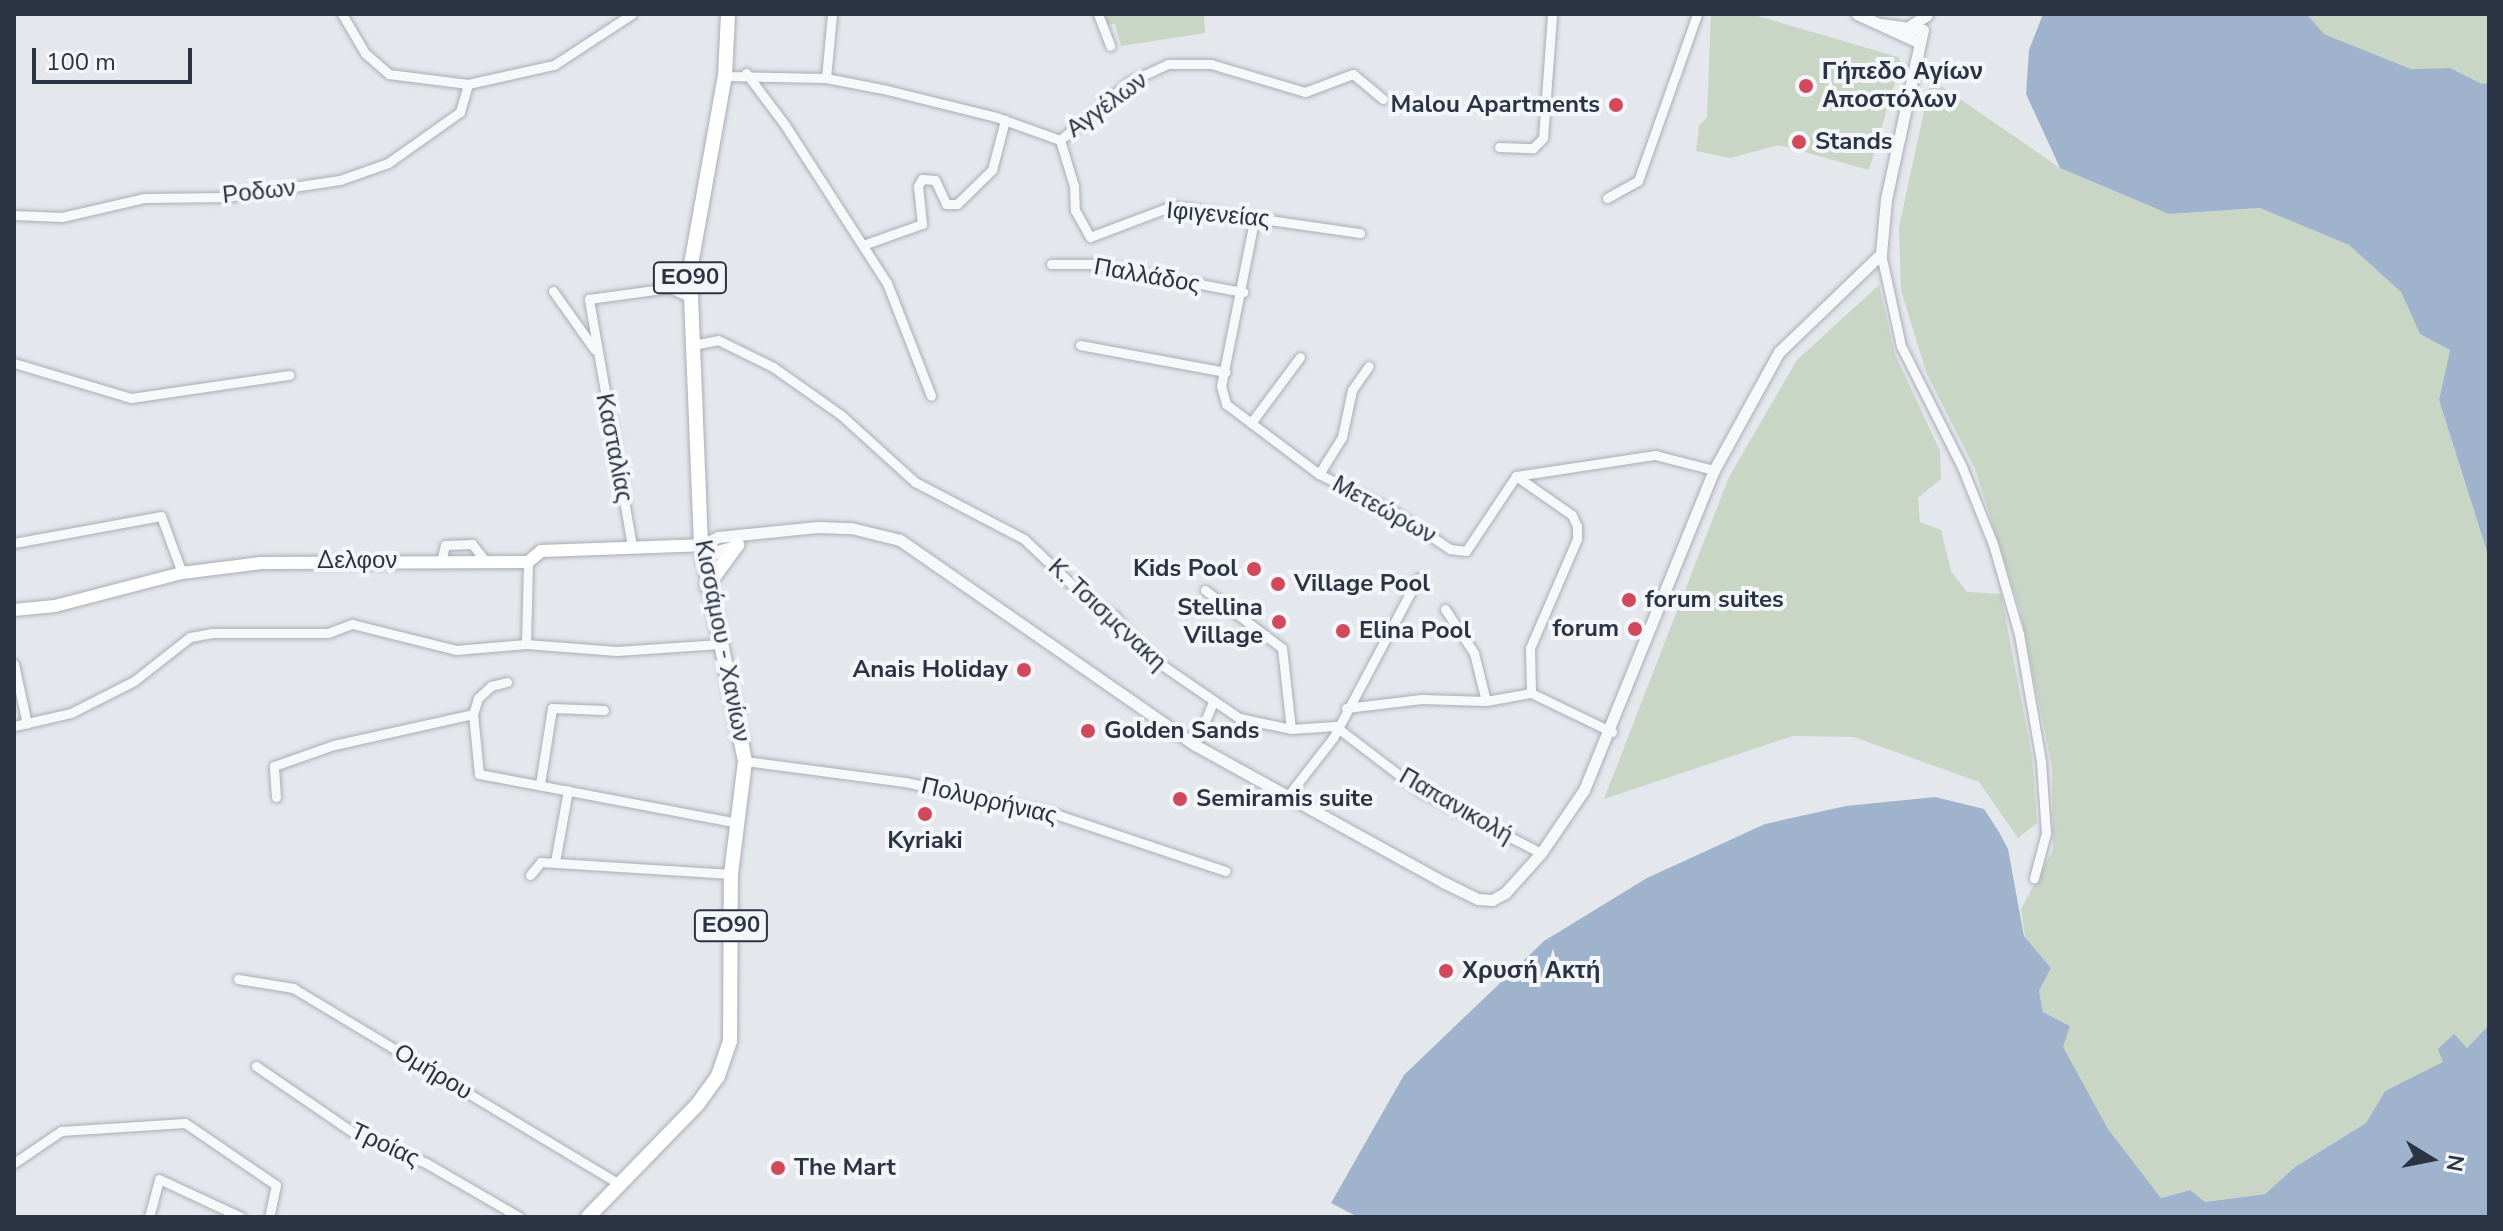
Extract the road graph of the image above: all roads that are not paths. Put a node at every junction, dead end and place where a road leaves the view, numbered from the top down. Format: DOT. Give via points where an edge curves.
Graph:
graph roads {
  1 [pos="342,14"];
  2 [pos="632,14"];
  3 [pos="728,14"];
  4 [pos="832,14"];
  5 [pos="1098,14"];
  6 [pos="1552,14"];
  7 [pos="1697,14"];
  8 [pos="1857,14"];
  9 [pos="1927,15"];
  10 [pos="1882,24"];
  11 [pos="1910,26"];
  12 [pos="1923,30"];
  13 [pos="1906,39"];
  14 [pos="1920,43"];
  15 [pos="1110,46"];
  16 [pos="1916,59"];
  17 [pos="746,73"];
  18 [pos="725,76"];
  19 [pos="826,78"];
  20 [pos="468,86"];
  21 [pos="1383,99"];
  22 [pos="1005,120"];
  23 [pos="1060,140"];
  24 [pos="1499,147"];
  25 [pos="1607,198"];
  26 [pos="14,215"];
  27 [pos="1255,216"];
  28 [pos="1360,233"];
  29 [pos="863,245"];
  30 [pos="1881,254"];
  31 [pos="1051,264"];
  32 [pos="690,270"];
  33 [pos="669,288"];
  34 [pos="553,291"];
  35 [pos="1243,292"];
  36 [pos="691,298"];
  37 [pos="693,345"];
  38 [pos="1080,345"];
  39 [pos="596,350"];
  40 [pos="1300,357"];
  41 [pos="14,363"];
  42 [pos="1369,366"];
  43 [pos="1226,372"];
  44 [pos="289,375"];
  45 [pos="931,396"];
  46 [pos="1251,423"];
  47 [pos="1714,470"];
  48 [pos="1319,474"];
  49 [pos="1516,476"];
  50 [pos="768,534"];
  51 [pos="14,543"];
  52 [pos="701,545"];
  53 [pos="737,545"];
  54 [pos="632,546"];
  55 [pos="528,569"];
  56 [pos="182,573"];
  57 [pos="1418,578"];
  58 [pos="707,587"];
  59 [pos="1205,590"];
  60 [pos="1445,609"];
  61 [pos="14,610"];
  62 [pos="526,644"];
  63 [pos="720,644"];
  64 [pos="14,664"];
  65 [pos="507,682"];
  66 [pos="1531,693"];
  67 [pos="1486,701"];
  68 [pos="1213,702"];
  69 [pos="1346,708"];
  70 [pos="604,710"];
  71 [pos="473,714"];
  72 [pos="27,724"];
  73 [pos="14,726"];
  74 [pos="1335,726"];
  75 [pos="1291,729"];
  76 [pos="1612,732"];
  77 [pos="1195,745"];
  78 [pos="745,761"];
  79 [pos="540,784"];
  80 [pos="568,790"];
  81 [pos="276,797"];
  82 [pos="1287,797"];
  83 [pos="738,823"];
  84 [pos="1541,853"];
  85 [pos="555,862"];
  86 [pos="1225,871"];
  87 [pos="731,874"];
  88 [pos="530,875"];
  89 [pos="2034,878"];
  90 [pos="238,979"];
  91 [pos="256,1066"];
  92 [pos="14,1163"];
  93 [pos="621,1185"];
  94 [pos="149,1217"];
  95 [pos="241,1217"];
  96 [pos="269,1217"];
  97 [pos="519,1217"];
  98 [pos="588,1217"];
  1 -- 20 [label="street" via="365,53 389,74"];
  2 -- 20 [label="street" via="554,65"];
  3 -- 18 [label="main road, Κισσάμου - Χανίων / ΕΟ90"];
  4 -- 19 [label="street"];
  5 -- 15 [label="street"];
  6 -- 24 [label="street" via="1543,138 1533,148"];
  7 -- 25 [label="street" via="1638,181"];
  8 -- 10 [label="street"];
  9 -- 11 [label="street"];
  9 -- 12 [label="street"];
  10 -- 11 [label="street"];
  10 -- 13 [label="street"];
  11 -- 12 [label="street"];
  12 -- 14 [label="street"];
  13 -- 14 [label="street"];
  13 -- 16 [label="street"];
  14 -- 16 [label="street"];
  16 -- 30 [label="street" via="1886,199"];
  17 -- 18 [label="street, Αγγέλων"];
  17 -- 19 [label="street, Αγγέλων"];
  17 -- 29 [label="street"];
  18 -- 32 [label="main road, Κισσάμου - Χανίων / ΕΟ90"];
  19 -- 22 [label="street, Αγγέλων"];
  20 -- 26 [label="street, Ροδων" via="460,112 388,163 340,180 226,197 144,198 62,217"];
  21 -- 23 [label="street, Αγγέλων" via="1353,74 1305,92 1211,64 1168,64 1129,82"];
  22 -- 23 [label="street, Αγγέλων"];
  22 -- 29 [label="street" via="992,170 955,206 946,204 938,183 922,179 922,224"];
  23 -- 27 [label="street, Ιφιγενείας" via="1074,186 1075,210 1087,236 1098,237 1172,206"];
  27 -- 28 [label="street, Ιφιγενείας"];
  27 -- 35 [label="street, Μετεώρων"];
  29 -- 45 [label="street" via="887,283"];
  30 -- 47 [label="street" via="1779,352"];
  30 -- 89 [label="street" via="1901,346 1962,467 2016,622 2041,762 2046,833"];
  31 -- 35 [label="street, Παλλάδος" via="1092,264"];
  32 -- 33 [label="street"];
  32 -- 36 [label="main road, Κισσάμου - Χανίων / ΕΟ90"];
  33 -- 36 [label="street"];
  33 -- 39 [label="street, Κασταλίας" via="589,299"];
  34 -- 39 [label="street, Κασταλίας"];
  35 -- 43 [label="street, Μετεώρων"];
  36 -- 37 [label="main road, Κισσάμου - Χανίων / ΕΟ90"];
  37 -- 52 [label="main road, Κισσάμου - Χανίων / ΕΟ90"];
  37 -- 68 [label="street, Κ. Τσισμςνακη" via="718,340 773,367 841,415 915,482 1024,539 1086,598 1115,616 1146,654"];
  38 -- 43 [label="street"];
  39 -- 54 [label="street, Κασταλίας"];
  40 -- 46 [label="street"];
  41 -- 44 [label="street" via="73,376 131,398"];
  42 -- 48 [label="street" via="1352,390 1342,437"];
  43 -- 46 [label="street, Μετεώρων" via="1221,396"];
  46 -- 48 [label="street, Μετεώρων"];
  47 -- 49 [label="street" via="1655,455"];
  47 -- 76 [label="street"];
  48 -- 49 [label="street, Μετεώρων" via="1462,552"];
  49 -- 66 [label="street" via="1572,515 1577,526 1571,554 1530,648"];
  50 -- 52 [label="street" via="718,537"];
  50 -- 53 [label="street"];
  50 -- 77 [label="street" via="851,528 911,545"];
  51 -- 56 [label="street" via="161,516"];
  52 -- 53 [label="street" via="717,551"];
  52 -- 54 [label="main road, Δελφον"];
  52 -- 58 [label="main road, Κισσάμου - Χανίων / ΕΟ90"];
  53 -- 58 [label="main road"];
  54 -- 55 [label="main road, Δελφον" via="541,551"];
  55 -- 56 [label="main road, Δελφον" via="486,562 314,560"];
  55 -- 62 [label="street"];
  56 -- 61 [label="main road, Δελφον" via="55,606"];
  57 -- 69 [label="street"];
  58 -- 63 [label="main road, Κισσάμου - Χανίων / ΕΟ90"];
  59 -- 75 [label="street" via="1282,648"];
  60 -- 67 [label="street" via="1474,653"];
  62 -- 63 [label="street" via="617,651"];
  62 -- 72 [label="street" via="456,650 352,624 328,633 190,637 134,681 71,713"];
  63 -- 78 [label="main road, Κισσάμου - Χανίων / ΕΟ90"];
  64 -- 72 [label="street"];
  65 -- 71 [label="street" via="491,686 478,698"];
  66 -- 67 [label="street"];
  66 -- 76 [label="street"];
  67 -- 69 [label="street" via="1421,699"];
  68 -- 75 [label="street, Κ. Τσισμςνακη" via="1239,718"];
  68 -- 77 [label="street"];
  69 -- 74 [label="street"];
  70 -- 79 [label="street" via="552,708"];
  71 -- 79 [label="street" via="479,774"];
  71 -- 81 [label="street" via="334,745 274,766"];
  72 -- 73 [label="street"];
  74 -- 75 [label="street, Κ. Τσισμςνακη"];
  74 -- 82 [label="street" via="1321,757"];
  74 -- 84 [label="street, Παπανικολή" via="1420,791"];
  76 -- 84 [label="street" via="1584,790"];
  77 -- 82 [label="street"];
  78 -- 83 [label="main road, Κισσάμου - Χανίων / ΕΟ90"];
  78 -- 86 [label="street, Πολυρρήνιας" via="905,782 1049,812"];
  79 -- 80 [label="street"];
  80 -- 83 [label="street"];
  80 -- 85 [label="street"];
  82 -- 84 [label="street" via="1478,899 1505,893"];
  83 -- 87 [label="main road, Κισσάμου - Χανίων / ΕΟ90"];
  85 -- 87 [label="street"];
  85 -- 88 [label="street" via="541,862"];
  87 -- 93 [label="main road, Κισσάμου - Χανίων / ΕΟ90" via="726,1057 697,1105"];
  90 -- 93 [label="street, Ομήρου" via="293,988"];
  91 -- 97 [label="street, Τροίας" via="354,1133 426,1163"];
  92 -- 96 [label="street" via="61,1131 185,1123 276,1185"];
  93 -- 98 [label="main road, Κισσάμου - Χανίων / ΕΟ90"];
  94 -- 95 [label="street" via="159,1179"];
}
